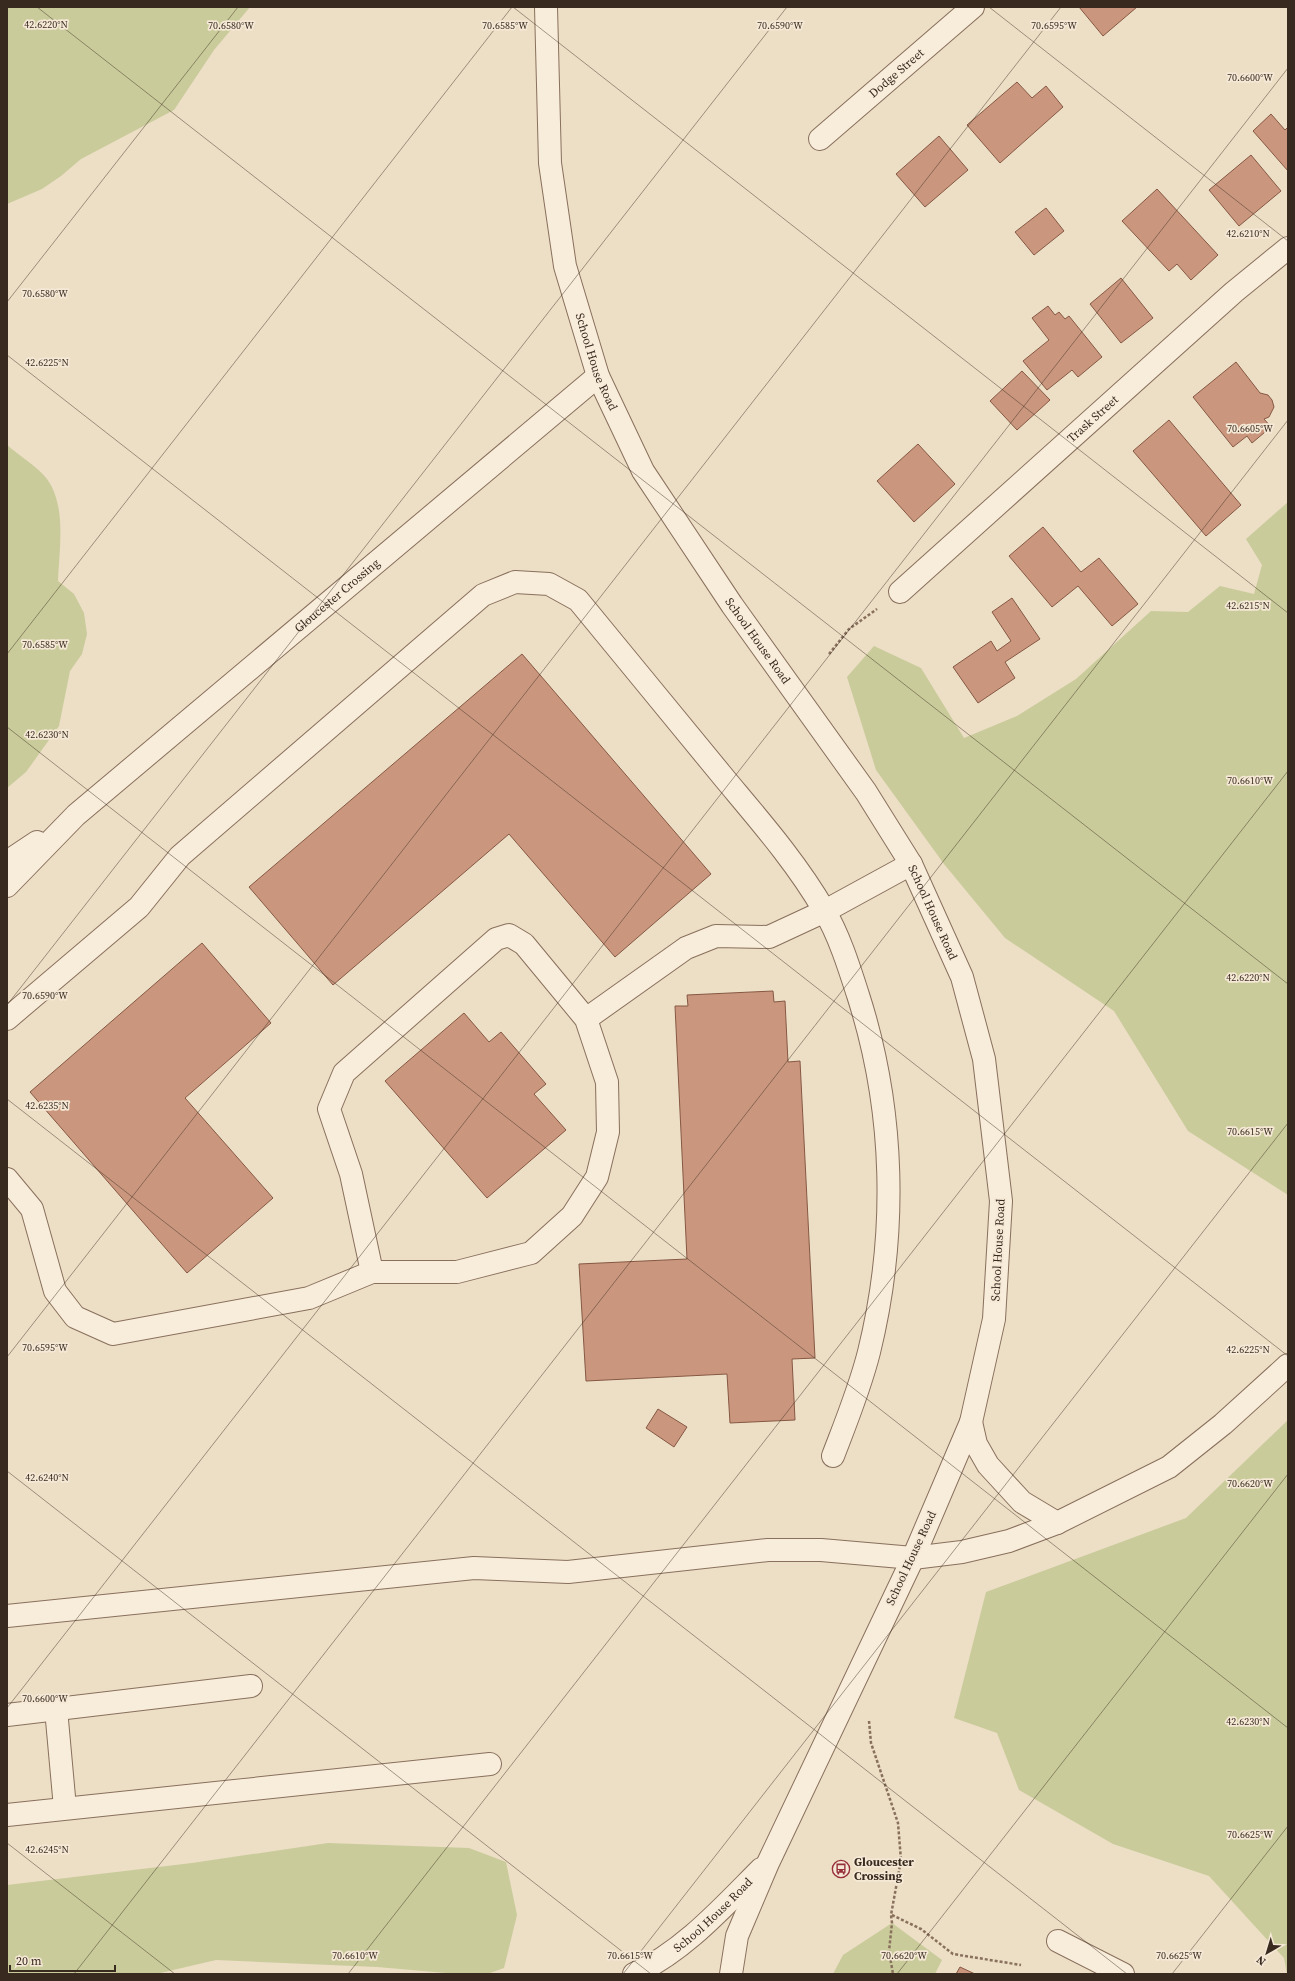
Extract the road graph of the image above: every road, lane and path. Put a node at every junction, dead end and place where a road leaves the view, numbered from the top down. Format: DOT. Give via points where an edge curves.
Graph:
graph roads {
  1 [pos="546,7"];
  2 [pos="973,7"];
  3 [pos="820,138"];
  4 [pos="1288,248"];
  5 [pos="598,376"];
  6 [pos="900,592"];
  7 [pos="828,654"];
  8 [pos="76,815"];
  9 [pos="7,862"];
  10 [pos="911,864"];
  11 [pos="7,886"];
  12 [pos="825,911"];
  13 [pos="7,1019"];
  14 [pos="586,1019"];
  15 [pos="7,1179"];
  16 [pos="372,1272"];
  17 [pos="1288,1365"];
  18 [pos="971,1422"];
  19 [pos="833,1456"];
  20 [pos="1057,1524"];
  21 [pos="913,1558"];
  22 [pos="7,1616"];
  23 [pos="251,1686"];
  24 [pos="56,1709"];
  25 [pos="7,1714"];
  26 [pos="869,1719"];
  27 [pos="490,1764"];
  28 [pos="65,1808"];
  29 [pos="7,1815"];
  30 [pos="768,1863"];
  31 [pos="891,1915"];
  32 [pos="1058,1941"];
  33 [pos="1021,1965"];
  34 [pos="634,1974"];
  35 [pos="731,1974"];
  36 [pos="893,1974"];
  37 [pos="1123,1974"];
  1 -- 5 [label="street, School House Road" via="550,163 565,266"];
  2 -- 3 [label="street, Dodge Street"];
  4 -- 6 [label="street, Trask Street" via="1228,298"];
  5 -- 8 [label="street, Gloucester Crossing"];
  5 -- 10 [label="street, School House Road" via="643,471 732,605 866,792"];
  6 -- 7 [label="path" via="849,628"];
  8 -- 9 [label="street, Gloucester Crossing"];
  8 -- 11 [label="street, Gloucester Crossing"];
  10 -- 12 [label="street"];
  10 -- 18 [label="street, School House Road" via="955,959 984,1059 1001,1201 994,1319"];
  12 -- 13 [label="street" via="791,859 578,600 549,584 515,582 483,595 180,856 140,907"];
  12 -- 14 [label="street" via="769,937 716,936 686,948"];
  12 -- 19 [label="street" via="848,965 866,1020 887,1133 889,1191 887,1246 880,1300 853,1405"];
  14 -- 16 [label="street" via="607,1082 608,1132 597,1177 572,1216 531,1253 457,1272"];
  14 -- 16 [label="street" via="524,944 509,935 496,939 344,1073 329,1109 351,1174"];
  15 -- 16 [label="street" via="32,1209 54,1291 75,1317 113,1334 309,1298"];
  17 -- 20 [label="street" via="1223,1424 1169,1467"];
  18 -- 20 [label="street" via="976,1444 988,1465 1022,1502"];
  18 -- 21 [label="street, School House Road"];
  20 -- 21 [label="street" via="1009,1541 962,1552"];
  21 -- 22 [label="street" via="821,1550 768,1550 568,1572 474,1568"];
  21 -- 30 [label="street, School House Road"];
  23 -- 24 [label="street"];
  24 -- 25 [label="street"];
  24 -- 28 [label="street"];
  26 -- 31 [label="path" via="871,1743 898,1823 901,1860"];
  27 -- 28 [label="street"];
  28 -- 29 [label="street"];
  30 -- 34 [label="street, School House Road" via="720,1911 681,1943"];
  30 -- 35 [label="street, School House Road" via="737,1936"];
  31 -- 33 [label="path" via="921,1929 953,1954"];
  31 -- 36 [label="path" via="889,1951"];
  32 -- 37 [label="street"];
}
